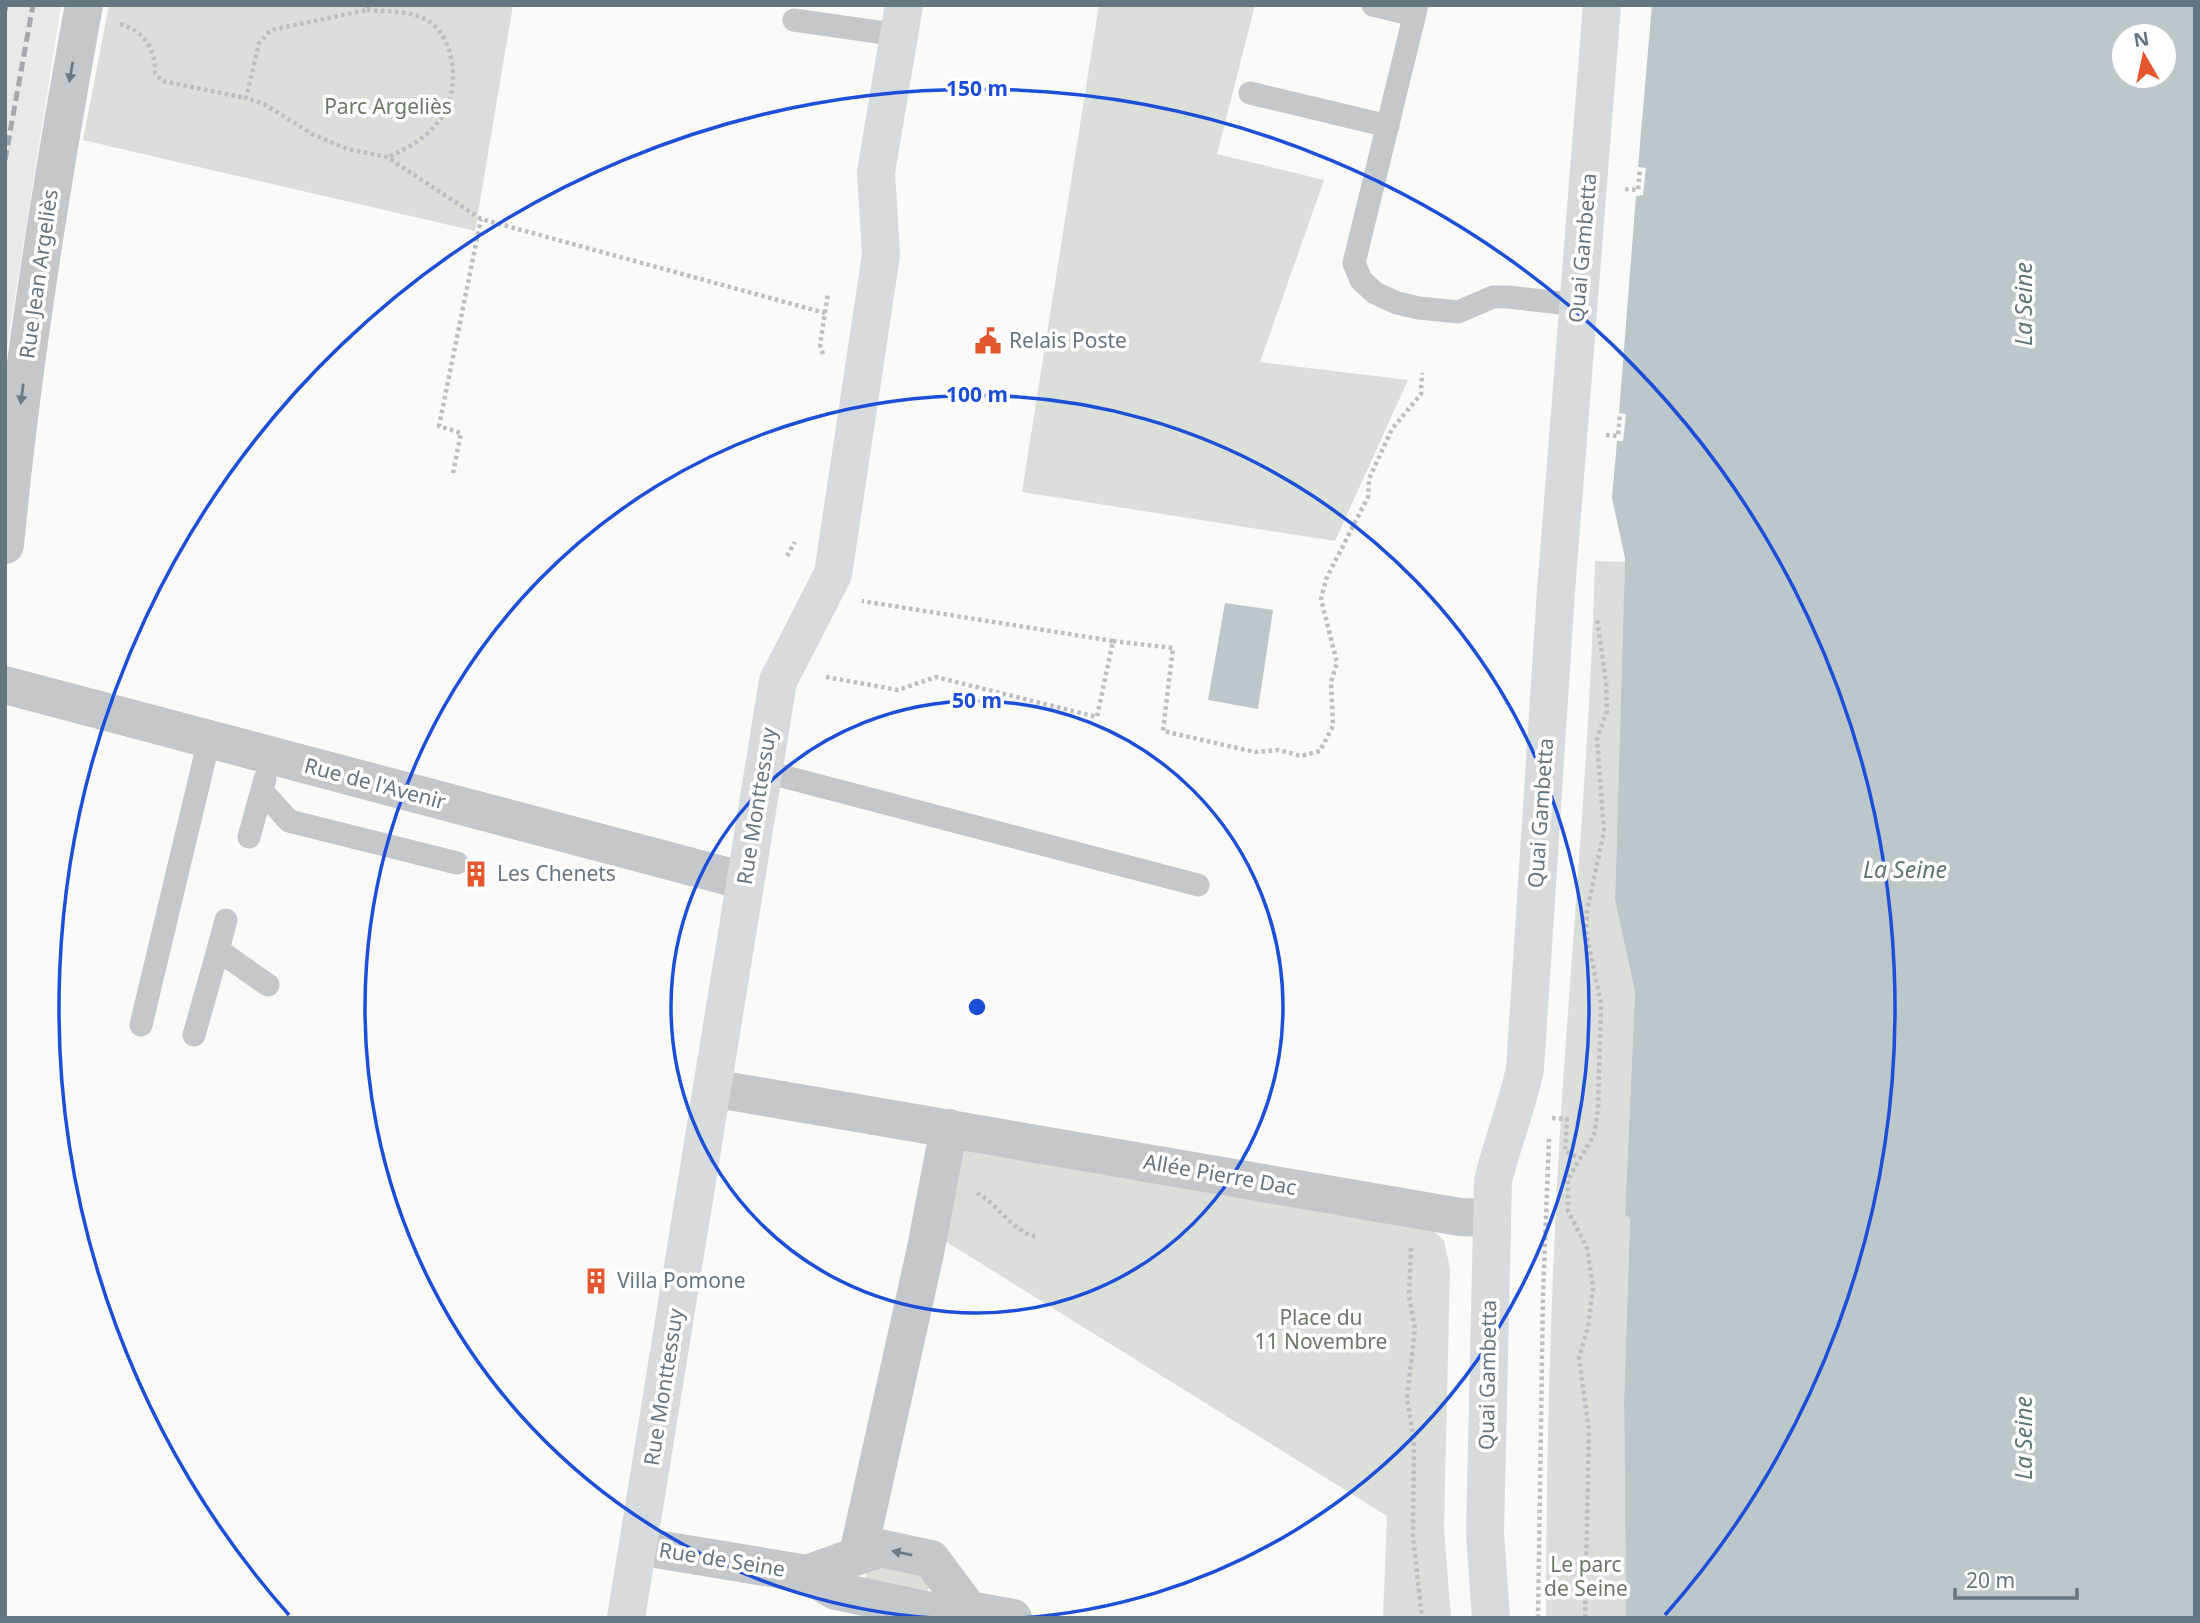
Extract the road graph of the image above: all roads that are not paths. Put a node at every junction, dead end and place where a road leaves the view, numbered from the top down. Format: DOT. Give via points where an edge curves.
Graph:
graph roads {
  1 [pos="1373,5"];
  2 [pos="1602,5"];
  3 [pos="83,10"];
  4 [pos="1415,10"];
  5 [pos="794,20"];
  6 [pos="901,20"];
  7 [pos="1250,93"];
  8 [pos="1388,126"];
  9 [pos="1579,305"];
  10 [pos="5,545"];
  11 [pos="5,685"];
  12 [pos="209,740"];
  13 [pos="763,771"];
  14 [pos="266,773"];
  15 [pos="249,837"];
  16 [pos="457,863"];
  17 [pos="745,881"];
  18 [pos="1198,886"];
  19 [pos="226,920"];
  20 [pos="218,950"];
  21 [pos="268,985"];
  22 [pos="141,1025"];
  23 [pos="194,1035"];
  24 [pos="712,1088"];
  25 [pos="949,1128"];
  26 [pos="1491,1219"];
  27 [pos="638,1546"];
  28 [pos="858,1554"];
  29 [pos="807,1574"];
  30 [pos="969,1610"];
  31 [pos="626,1618"];
  32 [pos="1013,1618"];
  33 [pos="1490,1618"];
  1 -- 4 [label="lane"];
  2 -- 9 [label="main road, Quai Gambetta"];
  3 -- 10 [label="street, Rue Jean Argeliès, one-way" via="26,362"];
  4 -- 8 [label="lane"];
  5 -- 6 [label="lane"];
  6 -- 13 [label="main road, Rue Monttessuy" via="876,172 881,255 833,574 778,681"];
  7 -- 8 [label="lane"];
  8 -- 9 [label="lane" via="1354,263 1361,280 1397,303 1441,311 1464,311 1493,298"];
  9 -- 26 [label="main road, Quai Gambetta" via="1524,1069 1493,1181"];
  11 -- 12 [label="street, Rue de l'Avenir"];
  12 -- 14 [label="street, Rue de l'Avenir"];
  12 -- 22 [label="lane"];
  13 -- 17 [label="main road, Rue Monttessuy"];
  13 -- 18 [label="lane"];
  14 -- 15 [label="lane"];
  14 -- 16 [label="lane" via="289,821"];
  14 -- 17 [label="street, Rue de l'Avenir"];
  17 -- 24 [label="main road, Rue Monttessuy"];
  19 -- 20 [label="lane"];
  20 -- 21 [label="lane"];
  20 -- 23 [label="lane"];
  24 -- 25 [label="street, Allée Pierre Dac"];
  24 -- 27 [label="main road, Rue Monttessuy"];
  25 -- 26 [label="street, Allée Pierre Dac"];
  25 -- 28 [label="street"];
  26 -- 33 [label="main road, Quai Gambetta" via="1485,1534"];
  27 -- 29 [label="street, Rue de Seine"];
  27 -- 31 [label="main road, Rue Monttessuy"];
  28 -- 29 [label="street, Rue de Seine"];
  30 -- 28 [label="street, Rue de Seine, one-way" via="931,1559 880,1548"];
  29 -- 30 [label="street, Rue de Seine" via="836,1591 940,1613"];
  30 -- 32 [label="street, Rue de Seine"];
}
